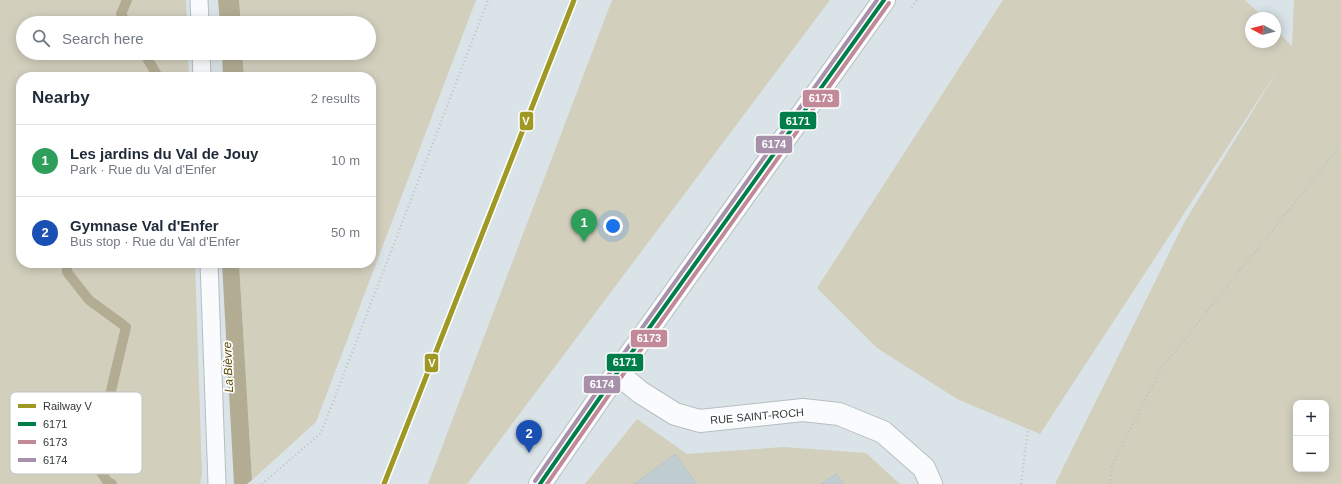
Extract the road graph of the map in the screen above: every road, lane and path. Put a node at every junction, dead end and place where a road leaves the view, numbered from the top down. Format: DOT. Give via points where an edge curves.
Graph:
graph roads {
  1 [pos="199,0"];
  2 [pos="488,0"];
  3 [pos="884,0"];
  4 [pos="200,16"];
  5 [pos="201,60"];
  6 [pos="202,72"];
  7 [pos="1341,145"];
  8 [pos="209,268"];
  9 [pos="617,373"];
  10 [pos="1028,429"];
  11 [pos="217,484"];
  12 [pos="262,484"];
  13 [pos="540,484"];
  14 [pos="931,484"];
  15 [pos="1021,484"];
  16 [pos="1110,484"];
  1 -- 4 [label="lane"];
  2 -- 12 [label="path" via="321,433"];
  3 -- 9 [label="street"];
  5 -- 6 [label="lane"];
  7 -- 16 [label="path" via="1162,367 1112,465"];
  8 -- 11 [label="lane"];
  9 -- 13 [label="street"];
  9 -- 14 [label="street, RUE SAINT-ROCH" via="674,414 700,422 803,410 839,414 883,432 924,468"];
  10 -- 15 [label="path"];
}
